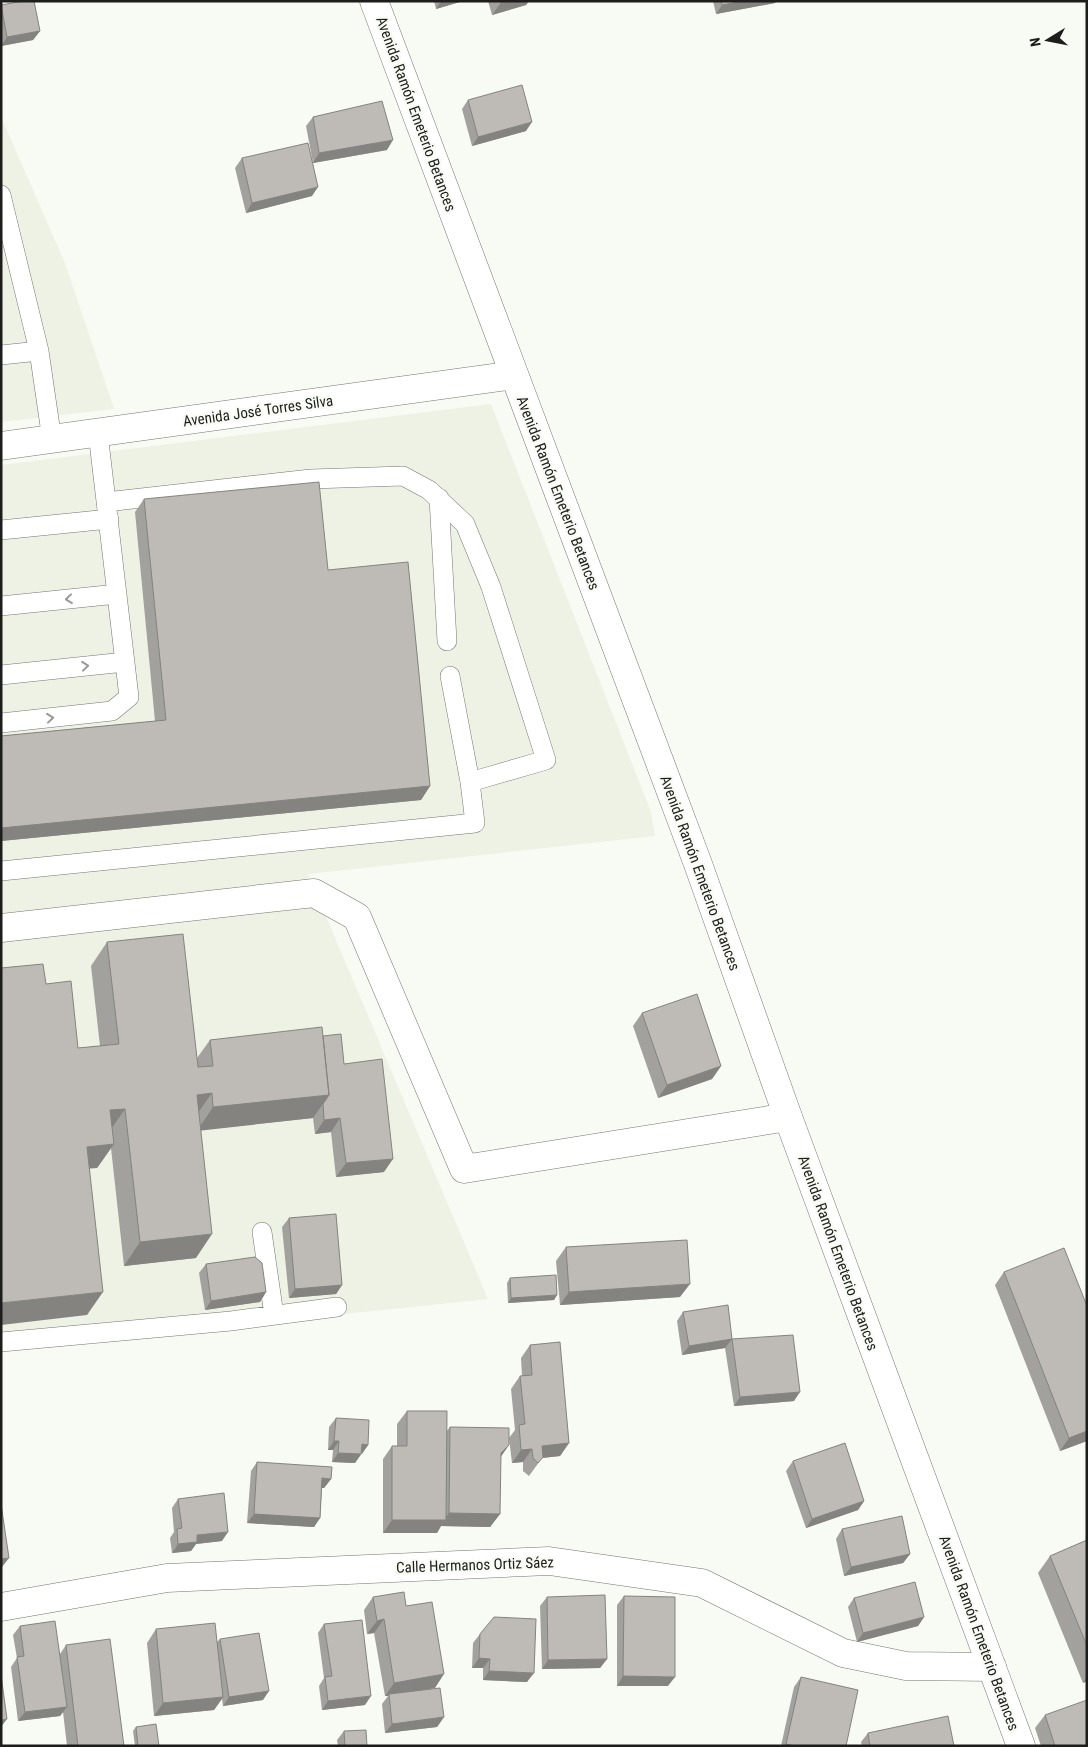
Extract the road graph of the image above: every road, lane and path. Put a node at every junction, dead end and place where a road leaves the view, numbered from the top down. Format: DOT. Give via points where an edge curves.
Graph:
graph roads {
  1 [pos="374,1"];
  2 [pos="1,195"];
  3 [pos="39,351"];
  4 [pos="1,356"];
  5 [pos="514,375"];
  6 [pos="98,433"];
  7 [pos="52,440"];
  8 [pos="1,446"];
  9 [pos="439,498"];
  10 [pos="107,510"];
  11 [pos="1,530"];
  12 [pos="117,594"];
  13 [pos="1,606"];
  14 [pos="446,641"];
  15 [pos="125,662"];
  16 [pos="1,675"];
  17 [pos="450,676"];
  18 [pos="1,723"];
  19 [pos="470,782"];
  20 [pos="1,871"];
  21 [pos="1,928"];
  22 [pos="788,1117"];
  23 [pos="262,1232"];
  24 [pos="337,1307"];
  25 [pos="274,1315"];
  26 [pos="1,1342"];
  27 [pos="1,1607"];
  28 [pos="992,1667"];
  29 [pos="1021,1746"];
  1 -- 5 [label="street, Avenida Ramón Emeterio Betances"];
  2 -- 3 [label="lane"];
  3 -- 4 [label="lane"];
  3 -- 7 [label="lane"];
  5 -- 6 [label="street, Avenida José Torres Silva"];
  5 -- 22 [label="street, Avenida Ramón Emeterio Betances" via="698,864"];
  6 -- 7 [label="street, Avenida José Torres Silva"];
  6 -- 10 [label="lane"];
  7 -- 8 [label="street, Avenida José Torres Silva"];
  9 -- 10 [label="lane" via="403,476 311,479"];
  9 -- 14 [label="lane"];
  9 -- 19 [label="lane" via="465,524 491,587 546,760"];
  10 -- 11 [label="lane"];
  10 -- 12 [label="lane"];
  12 -- 13 [label="lane, one-way"];
  12 -- 15 [label="lane"];
  16 -- 15 [label="lane, one-way"];
  18 -- 15 [label="lane, one-way" via="112,711 129,697"];
  17 -- 19 [label="lane"];
  19 -- 20 [label="lane" via="475,823"];
  21 -- 22 [label="street" via="314,892 357,917 464,1169"];
  22 -- 28 [label="street, Avenida Ramón Emeterio Betances"];
  23 -- 25 [label="lane"];
  24 -- 25 [label="lane"];
  25 -- 26 [label="lane"];
  27 -- 28 [label="street, Calle Hermanos Ortiz Sáez" via="167,1578 549,1561 702,1583 843,1653 906,1666"];
  28 -- 29 [label="street, Avenida Ramón Emeterio Betances"];
}
